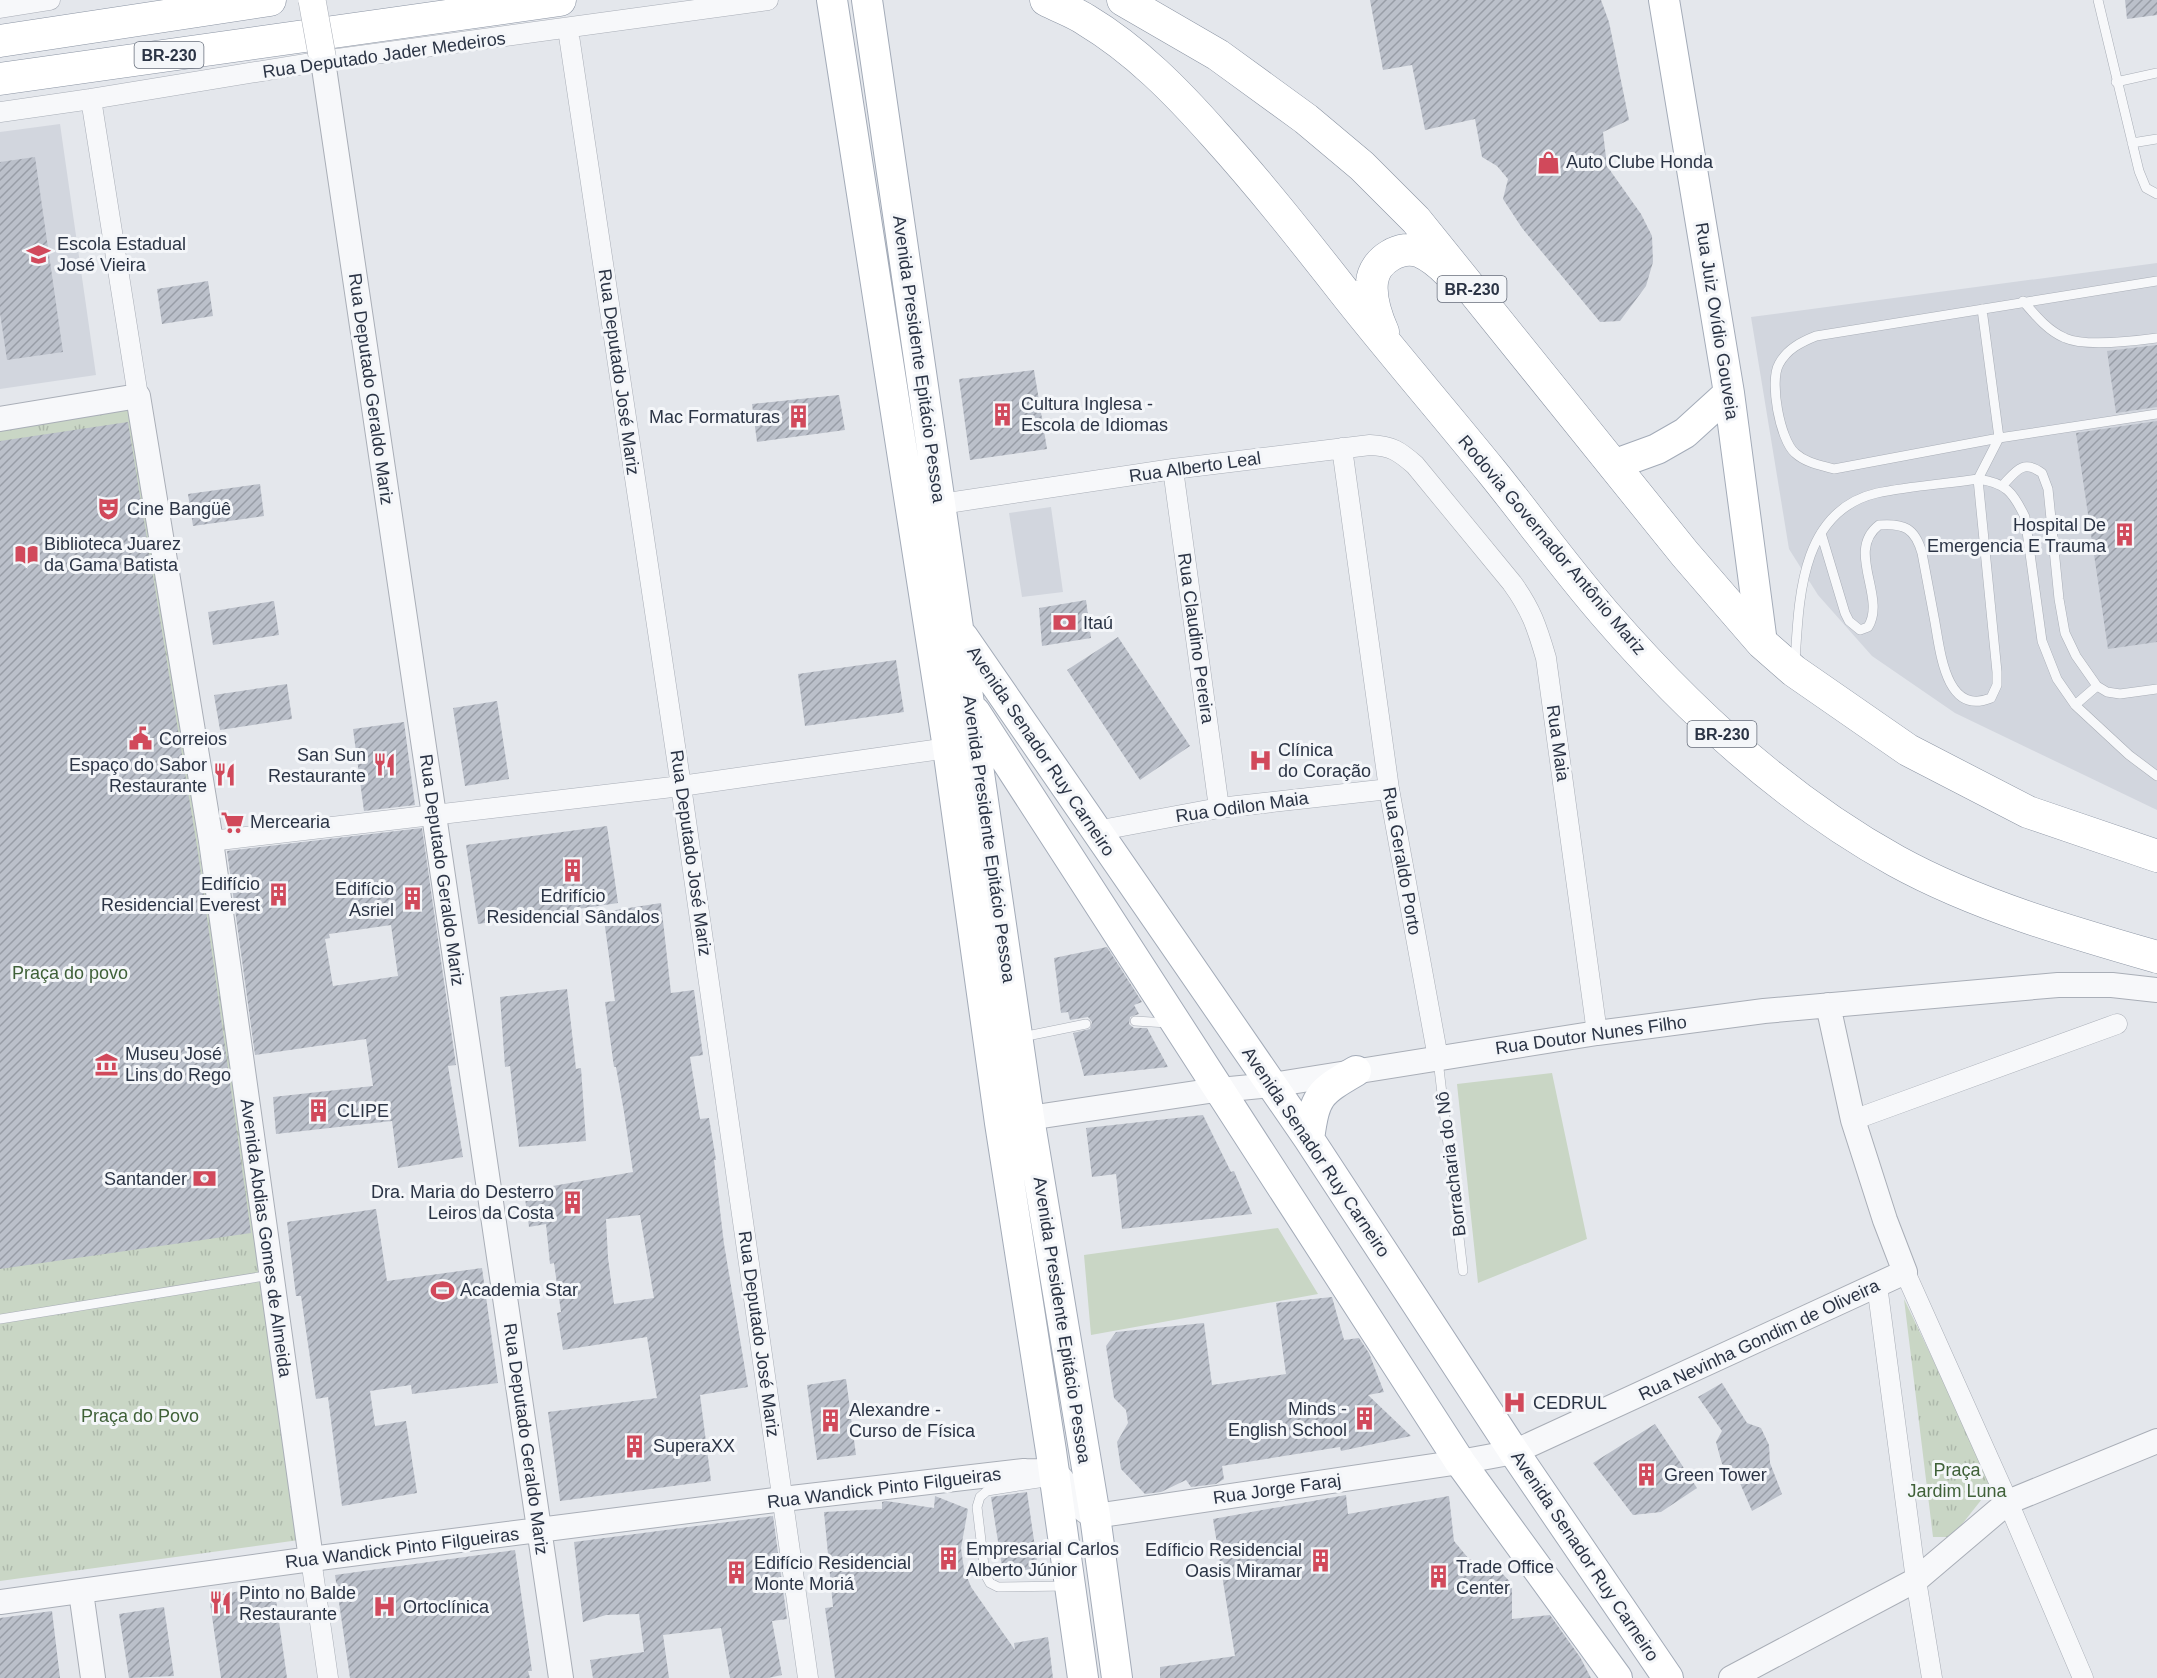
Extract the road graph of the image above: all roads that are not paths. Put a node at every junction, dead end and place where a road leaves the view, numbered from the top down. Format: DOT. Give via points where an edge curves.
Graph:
graph roads {
  1 [pos="50,0"];
  2 [pos="270,0"];
  3 [pos="312,0"];
  4 [pos="768,0"];
  5 [pos="832,0"];
  6 [pos="867,0"];
  7 [pos="1046,0"];
  8 [pos="1123,0"];
  9 [pos="1664,0"];
  10 [pos="2098,0"];
  11 [pos="0,8"];
  12 [pos="564,14"];
  13 [pos="0,41"];
  14 [pos="322,61"];
  15 [pos="2157,73"];
  16 [pos="0,79"];
  17 [pos="2116,82"];
  18 [pos="91,99"];
  19 [pos="0,112"];
  20 [pos="2157,140"];
  21 [pos="2132,143"];
  22 [pos="2157,194"];
  23 [pos="2157,281"];
  24 [pos="2023,301"];
  25 [pos="1982,309"];
  26 [pos="1492,314"];
  27 [pos="2157,338"];
  28 [pos="1399,361"];
  29 [pos="1729,393"];
  30 [pos="138,396"];
  31 [pos="2157,414"];
  32 [pos="0,419"];
  33 [pos="1999,438"];
  34 [pos="1342,448"];
  35 [pos="1613,465"];
  36 [pos="1173,469"];
  37 [pos="1978,479"];
  38 [pos="2003,485"];
  39 [pos="1433,488"];
  40 [pos="940,504"];
  41 [pos="1821,533"];
  42 [pos="958,629"];
  43 [pos="1761,643"];
  44 [pos="936,670"];
  45 [pos="1794,670"];
  46 [pos="2097,686"];
  47 [pos="2157,689"];
  48 [pos="970,705"];
  49 [pos="2075,705"];
  50 [pos="948,748"];
  51 [pos="2157,776"];
  52 [pos="681,786"];
  53 [pos="1389,789"];
  54 [pos="1219,808"];
  55 [pos="434,814"];
  56 [pos="1096,831"];
  57 [pos="211,841"];
  58 [pos="2157,855"];
  59 [pos="2157,957"];
  60 [pos="2157,990"];
  61 [pos="1828,1005"];
  62 [pos="1135,1021"];
  63 [pos="1174,1023"];
  64 [pos="1086,1024"];
  65 [pos="2117,1024"];
  66 [pos="1597,1033"];
  67 [pos="1017,1038"];
  68 [pos="1438,1058"];
  69 [pos="1356,1071"];
  70 [pos="1272,1085"];
  71 [pos="1219,1091"];
  72 [pos="1029,1118"];
  73 [pos="1853,1119"];
  74 [pos="1309,1139"];
  75 [pos="1463,1271"];
  76 [pos="1905,1272"];
  77 [pos="271,1275"];
  78 [pos="1877,1285"];
  79 [pos="0,1319"];
  80 [pos="2157,1441"];
  81 [pos="1082,1447"];
  82 [pos="1514,1452"];
  83 [pos="1460,1462"];
  84 [pos="1053,1468"];
  85 [pos="783,1499"];
  86 [pos="2008,1502"];
  87 [pos="1095,1516"];
  88 [pos="539,1531"];
  89 [pos="311,1559"];
  90 [pos="1916,1580"];
  91 [pos="1070,1586"];
  92 [pos="81,1592"];
  93 [pos="0,1602"];
  94 [pos="93,1678"];
  95 [pos="328,1678"];
  96 [pos="561,1678"];
  97 [pos="808,1678"];
  98 [pos="1083,1678"];
  99 [pos="1117,1678"];
  100 [pos="1617,1678"];
  101 [pos="1668,1678"];
  102 [pos="1731,1678"];
  103 [pos="1932,1678"];
  104 [pos="2083,1678"];
  1 -- 11 [label="street"];
  2 -- 13 [label="highway, BR-230"];
  3 -- 14 [label="main road, bridge"];
  4 -- 12 [label="street, Rua Deputado Jader Medeiros"];
  5 -- 44 [label="main road, Avenida Presidente Epitácio Pessoa"];
  6 -- 40 [label="main road, Avenida Presidente Epitácio Pessoa"];
  7 -- 28 [label="highway, Rodovia Governador Antônio Mariz / BR-230" via="1085,19 1130,50 1185,101 1256,180"];
  8 -- 26 [label="highway, BR-230" via="1218,55 1362,165 1416,220"];
  9 -- 29 [label="main road, Rua Juiz Ovídio Gouveia"];
  10 -- 17 [label="lane"];
  12 -- 14 [label="street, Rua Deputado Jader Medeiros"];
  12 -- 16 [label="highway, BR-230"];
  12 -- 52 [label="street, Rua Deputado José Mariz"];
  14 -- 18 [label="street, Rua Deputado Jader Medeiros"];
  14 -- 55 [label="street, Rua Deputado Geraldo Mariz"];
  15 -- 17 [label="lane"];
  17 -- 21 [label="lane"];
  18 -- 19 [label="street, Rua Deputado Jader Medeiros"];
  18 -- 30 [label="street, Avenida Abdias Gomes de Almeida"];
  20 -- 21 [label="lane"];
  21 -- 22 [label="lane" via="2146,188"];
  23 -- 24 [label="lane"];
  24 -- 25 [label="lane"];
  24 -- 27 [label="lane" via="2042,323 2066,339 2127,343"];
  25 -- 33 [label="lane"];
  25 -- 33 [label="lane" via="1816,336 1798,343 1778,366 1776,395 1781,426 1794,452 1811,463 1834,469"];
  26 -- 28 [label="highway" via="1437,261 1411,250 1393,254 1376,268 1372,293 1381,327"];
  26 -- 35 [label="highway, BR-230"];
  28 -- 59 [label="highway, Rodovia Governador Antônio Mariz / BR-230" via="1605,614 1686,701 1754,764 1818,812 1897,861 1988,903"];
  29 -- 35 [label="main road" via="1685,433 1657,449"];
  29 -- 43 [label="main road, Rua Juiz Ovídio Gouveia"];
  30 -- 32 [label="street"];
  30 -- 57 [label="street, Avenida Abdias Gomes de Almeida"];
  31 -- 33 [label="lane"];
  33 -- 37 [label="lane"];
  34 -- 36 [label="street, Rua Alberto Leal"];
  34 -- 39 [label="street, Rua Alberto Leal" via="1386,446 1400,452"];
  34 -- 53 [label="street, Rua Geraldo Porto"];
  35 -- 43 [label="highway, BR-230"];
  36 -- 40 [label="street, Rua Alberto Leal"];
  36 -- 54 [label="street, Rua Claudino Pereira"];
  37 -- 38 [label="lane"];
  37 -- 41 [label="lane" via="1860,499 1846,507"];
  37 -- 41 [label="lane" via="1997,672 1991,698 1968,700 1950,683 1942,663 1922,553 1912,531 1879,525 1866,538 1873,614 1868,627 1860,630 1845,613"];
  38 -- 46 [label="lane" via="2021,468 2030,466 2042,473 2048,489 2065,633"];
  38 -- 49 [label="lane" via="2017,500 2025,518 2042,641 2057,679"];
  39 -- 66 [label="street, Rua Maia" via="1527,603 1540,636"];
  40 -- 42 [label="main road, Avenida Presidente Epitácio Pessoa"];
  41 -- 45 [label="lane" via="1801,588"];
  42 -- 48 [label="main road, Avenida Presidente Epitácio Pessoa"];
  42 -- 56 [label="main road, Avenida Senador Ruy Carneiro"];
  43 -- 45 [label="highway, BR-230"];
  44 -- 48 [label="main road"];
  44 -- 50 [label="main road, Avenida Presidente Epitácio Pessoa"];
  45 -- 58 [label="highway, BR-230" via="1908,750 2028,812"];
  46 -- 47 [label="lane" via="2120,694"];
  46 -- 49 [label="lane"];
  48 -- 63 [label="main road, Avenida Senador Ruy Carneiro"];
  48 -- 67 [label="main road, Avenida Presidente Epitácio Pessoa"];
  49 -- 51 [label="lane"];
  50 -- 52 [label="street"];
  50 -- 84 [label="main road, Avenida Presidente Epitácio Pessoa"];
  52 -- 55 [label="street"];
  52 -- 85 [label="street, Rua Deputado José Mariz"];
  53 -- 54 [label="street, Rua Odilon Maia"];
  53 -- 68 [label="street, Rua Geraldo Porto"];
  54 -- 56 [label="street, Rua Odilon Maia"];
  55 -- 57 [label="street"];
  55 -- 88 [label="street, Rua Deputado Geraldo Mariz"];
  56 -- 70 [label="main road, Avenida Senador Ruy Carneiro"];
  57 -- 77 [label="street, Avenida Abdias Gomes de Almeida"];
  60 -- 61 [label="street, Rua Doutor Nunes Filho" via="2058,985"];
  61 -- 66 [label="street, Rua Doutor Nunes Filho"];
  61 -- 73 [label="street"];
  62 -- 63 [label="lane"];
  63 -- 71 [label="main road, Avenida Senador Ruy Carneiro"];
  64 -- 67 [label="lane"];
  65 -- 73 [label="street"];
  66 -- 68 [label="street, Rua Doutor Nunes Filho"];
  67 -- 72 [label="main road, Avenida Presidente Epitácio Pessoa"];
  68 -- 69 [label="street, Rua Doutor Nunes Filho"];
  68 -- 75 [label="lane, Borracharia do Nô"];
  69 -- 70 [label="street, Rua Doutor Nunes Filho"];
  69 -- 74 [label="main road" via="1330,1086 1317,1100"];
  70 -- 71 [label="street, Rua Doutor Nunes Filho"];
  70 -- 74 [label="main road, Avenida Senador Ruy Carneiro"];
  71 -- 72 [label="street, Rua Doutor Nunes Filho"];
  71 -- 83 [label="main road, Avenida Senador Ruy Carneiro"];
  72 -- 81 [label="main road, Avenida Presidente Epitácio Pessoa"];
  73 -- 76 [label="street"];
  74 -- 82 [label="main road, Avenida Senador Ruy Carneiro"];
  76 -- 78 [label="street, Rua Nevinha Gondim de Oliveira"];
  76 -- 86 [label="street"];
  77 -- 79 [label="lane"];
  77 -- 89 [label="street, Avenida Abdias Gomes de Almeida"];
  78 -- 82 [label="street, Rua Nevinha Gondim de Oliveira"];
  78 -- 90 [label="street"];
  80 -- 86 [label="street"];
  81 -- 84 [label="main road"];
  81 -- 87 [label="main road, Avenida Presidente Epitácio Pessoa"];
  82 -- 83 [label="street, Rua Nevinha Gondim de Oliveira"];
  82 -- 101 [label="main road, Avenida Senador Ruy Carneiro"];
  83 -- 87 [label="street, Rua Jorge Faraj"];
  83 -- 100 [label="main road, Avenida Senador Ruy Carneiro"];
  84 -- 85 [label="street, Rua Wandick Pinto Filgueiras"];
  84 -- 87 [label="street" via="1072,1498 1085,1512"];
  84 -- 91 [label="main road, Avenida Presidente Epitácio Pessoa"];
  84 -- 91 [label="lane" via="980,1497 977,1507 985,1574 998,1587"];
  85 -- 88 [label="street, Rua Wandick Pinto Filgueiras"];
  85 -- 97 [label="street, Rua Deputado José Mariz"];
  86 -- 90 [label="street"];
  86 -- 104 [label="street"];
  87 -- 99 [label="main road, Avenida Presidente Epitácio Pessoa"];
  88 -- 89 [label="street, Rua Wandick Pinto Filgueiras"];
  88 -- 96 [label="street, Rua Deputado Geraldo Mariz"];
  89 -- 92 [label="street, Rua Wandick Pinto Filgueiras"];
  89 -- 95 [label="street"];
  90 -- 102 [label="street"];
  90 -- 103 [label="street"];
  91 -- 98 [label="main road, Avenida Presidente Epitácio Pessoa"];
  92 -- 93 [label="street, Rua Wandick Pinto Filgueiras"];
  92 -- 94 [label="street"];
}
